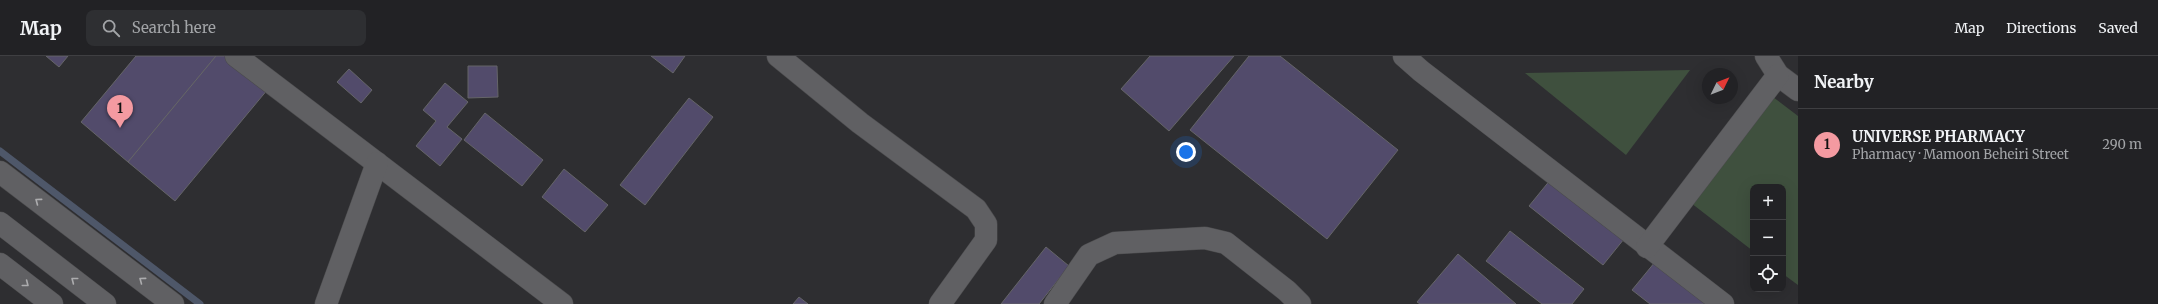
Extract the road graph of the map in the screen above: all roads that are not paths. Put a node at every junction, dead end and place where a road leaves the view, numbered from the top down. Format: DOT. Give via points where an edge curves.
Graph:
graph roads {
  1 [pos="236,56"];
  2 [pos="778,56"];
  3 [pos="1404,56"];
  4 [pos="1766,56"];
  5 [pos="1778,75"];
  6 [pos="1798,90"];
  7 [pos="377,163"];
  8 [pos="0,172"];
  9 [pos="0,223"];
  10 [pos="1647,247"];
  11 [pos="0,264"];
  12 [pos="52,304"];
  13 [pos="105,304"];
  14 [pos="172,304"];
  15 [pos="326,304"];
  16 [pos="562,304"];
  17 [pos="940,304"];
  18 [pos="1055,304"];
  19 [pos="1300,304"];
  20 [pos="1723,304"];
  1 -- 7 [label="street"];
  2 -- 17 [label="street" via="860,123 976,209 986,224 986,240"];
  3 -- 10 [label="street"];
  4 -- 5 [label="street"];
  5 -- 6 [label="street"];
  5 -- 10 [label="street"];
  7 -- 15 [label="street"];
  7 -- 16 [label="street"];
  14 -- 8 [label="street, one-way"];
  13 -- 9 [label="street, one-way"];
  10 -- 20 [label="street"];
  11 -- 12 [label="street, one-way"];
  18 -- 19 [label="street" via="1089,256 1115,243 1205,238 1226,243"];
}
